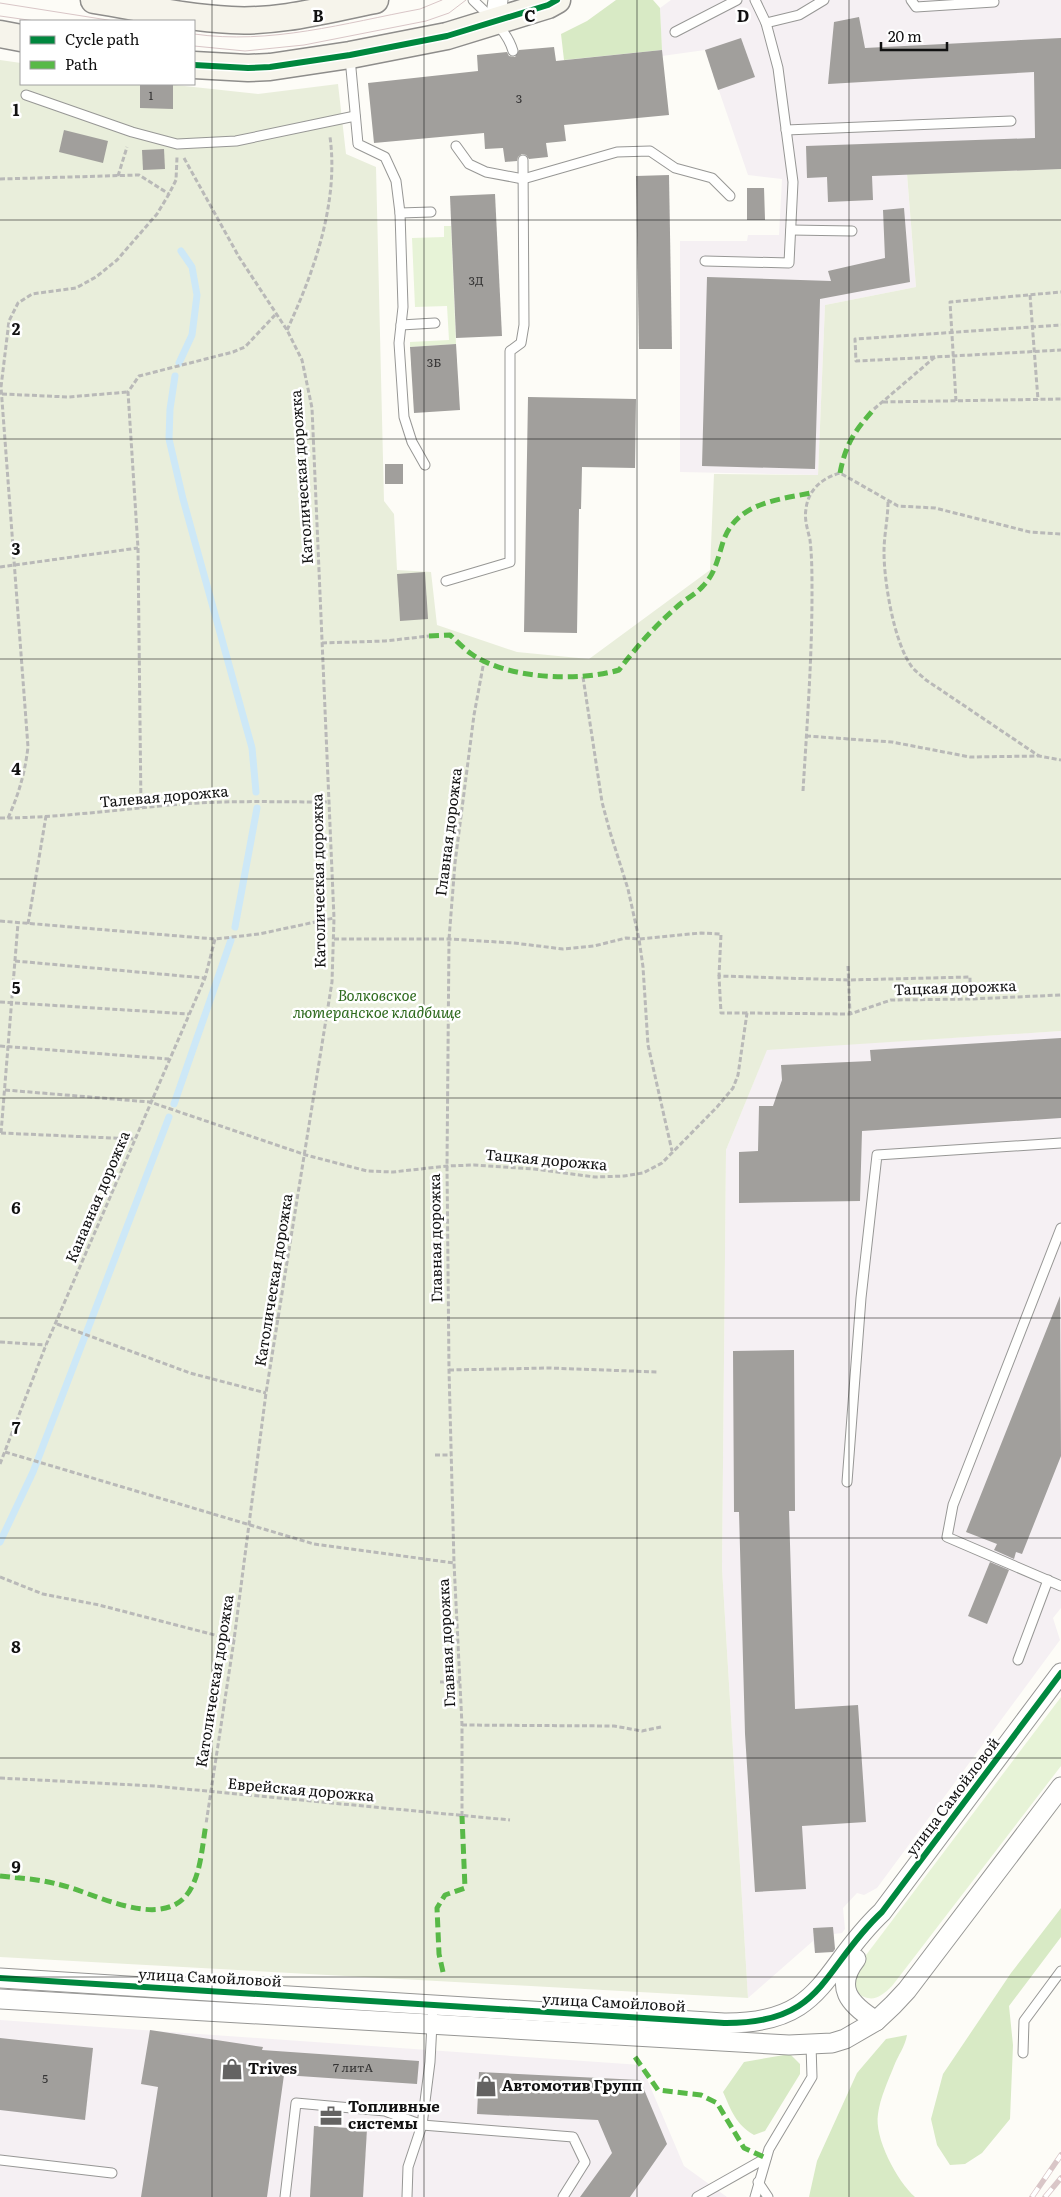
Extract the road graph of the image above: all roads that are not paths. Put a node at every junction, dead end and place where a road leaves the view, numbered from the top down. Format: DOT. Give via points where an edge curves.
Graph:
graph roads {
  1 [pos="94,0"];
  2 [pos="375,0"];
  3 [pos="473,0"];
  4 [pos="557,0"];
  5 [pos="737,0"];
  6 [pos="755,0"];
  7 [pos="824,0"];
  8 [pos="911,0"];
  9 [pos="993,0"];
  10 [pos="497,11"];
  11 [pos="766,23"];
  12 [pos="675,32"];
  13 [pos="0,34"];
  14 [pos="20,38"];
  15 [pos="513,51"];
  16 [pos="350,55"];
  17 [pos="195,65"];
  18 [pos="26,95"];
  19 [pos="355,116"];
  20 [pos="1011,121"];
  21 [pos="786,130"];
  22 [pos="456,146"];
  23 [pos="523,160"];
  24 [pos="523,179"];
  25 [pos="730,196"];
  26 [pos="430,212"];
  27 [pos="400,213"];
  28 [pos="790,230"];
  29 [pos="852,231"];
  30 [pos="704,261"];
  31 [pos="434,324"];
  32 [pos="401,325"];
  33 [pos="425,465"];
  34 [pos="446,580"];
  35 [pos="1061,1143"];
  36 [pos="1061,1228"];
  37 [pos="847,1482"];
  38 [pos="1048,1580"];
  39 [pos="1060,1583"];
  40 [pos="1018,1660"];
  41 [pos="1061,1673"];
  42 [pos="1061,1787"];
  43 [pos="882,1912"];
  44 [pos="1061,1971"];
  45 [pos="0,1978"];
  46 [pos="0,1999"];
  47 [pos="433,2004"];
  48 [pos="876,2021"];
  49 [pos="432,2024"];
  50 [pos="812,2045"];
  51 [pos="1023,2053"];
  52 [pos="422,2125"];
  53 [pos="766,2158"];
  54 [pos="0,2160"];
  55 [pos="112,2173"];
  56 [pos="758,2182"];
  57 [pos="285,2197"];
  58 [pos="407,2197"];
  59 [pos="563,2197"];
  60 [pos="697,2197"];
  61 [pos="755,2197"];
  62 [pos="768,2197"];
  1 -- 2 [label="street" via="230,20 258,20"];
  3 -- 10 [label="lane"];
  4 -- 10 [label="street" via="548,5"];
  5 -- 12 [label="lane"];
  6 -- 11 [label="lane"];
  7 -- 11 [label="lane" via="799,15"];
  8 -- 9 [label="lane" via="916,6"];
  10 -- 15 [label="lane"];
  10 -- 16 [label="street" via="447,36"];
  11 -- 21 [label="lane" via="778,68"];
  13 -- 14 [label="street"];
  16 -- 17 [label="street" via="248,68"];
  16 -- 19 [label="lane"];
  18 -- 19 [label="lane" via="177,144 236,141"];
  19 -- 27 [label="lane" via="358,144 386,157 396,181"];
  20 -- 21 [label="lane"];
  21 -- 28 [label="lane" via="793,182"];
  22 -- 24 [label="lane" via="468,164 486,172"];
  23 -- 24 [label="lane"];
  24 -- 25 [label="lane" via="616,152 650,151 675,168 712,178"];
  24 -- 34 [label="lane" via="524,324 521,343 510,351 510,562"];
  26 -- 27 [label="lane"];
  27 -- 32 [label="lane"];
  28 -- 29 [label="lane"];
  28 -- 30 [label="lane" via="789,263"];
  31 -- 32 [label="lane"];
  32 -- 33 [label="lane" via="399,343 404,417 412,442"];
  35 -- 37 [label="lane" via="877,1155 861,1298"];
  36 -- 38 [label="lane" via="953,1505 947,1537"];
  38 -- 39 [label="lane"];
  38 -- 40 [label="lane"];
  41 -- 43 [label="street, улица Самойловой"];
  42 -- 48 [label="street, улица Самойловой" via="907,1990"];
  43 -- 47 [label="street, улица Самойловой" via="864,1929 815,1994 799,2007 758,2021 724,2023"];
  43 -- 48 [label="street" via="873,1936 848,1968 844,1979 850,1998 862,2012"];
  44 -- 51 [label="lane" via="1024,2021"];
  45 -- 47 [label="street, улица Самойловой"];
  46 -- 49 [label="street, улица Самойловой"];
  47 -- 49 [label="lane"];
  48 -- 50 [label="street, улица Самойловой" via="845,2039"];
  49 -- 50 [label="street, улица Самойловой"];
  49 -- 52 [label="lane"];
  50 -- 53 [label="lane" via="812,2077"];
  52 -- 57 [label="lane" via="386,2111 296,2103"];
  52 -- 58 [label="lane" via="408,2167"];
  52 -- 59 [label="lane" via="573,2137 585,2162"];
  53 -- 56 [label="lane"];
  53 -- 60 [label="lane"];
  54 -- 55 [label="lane"];
  56 -- 61 [label="lane"];
  56 -- 62 [label="lane"];
}
